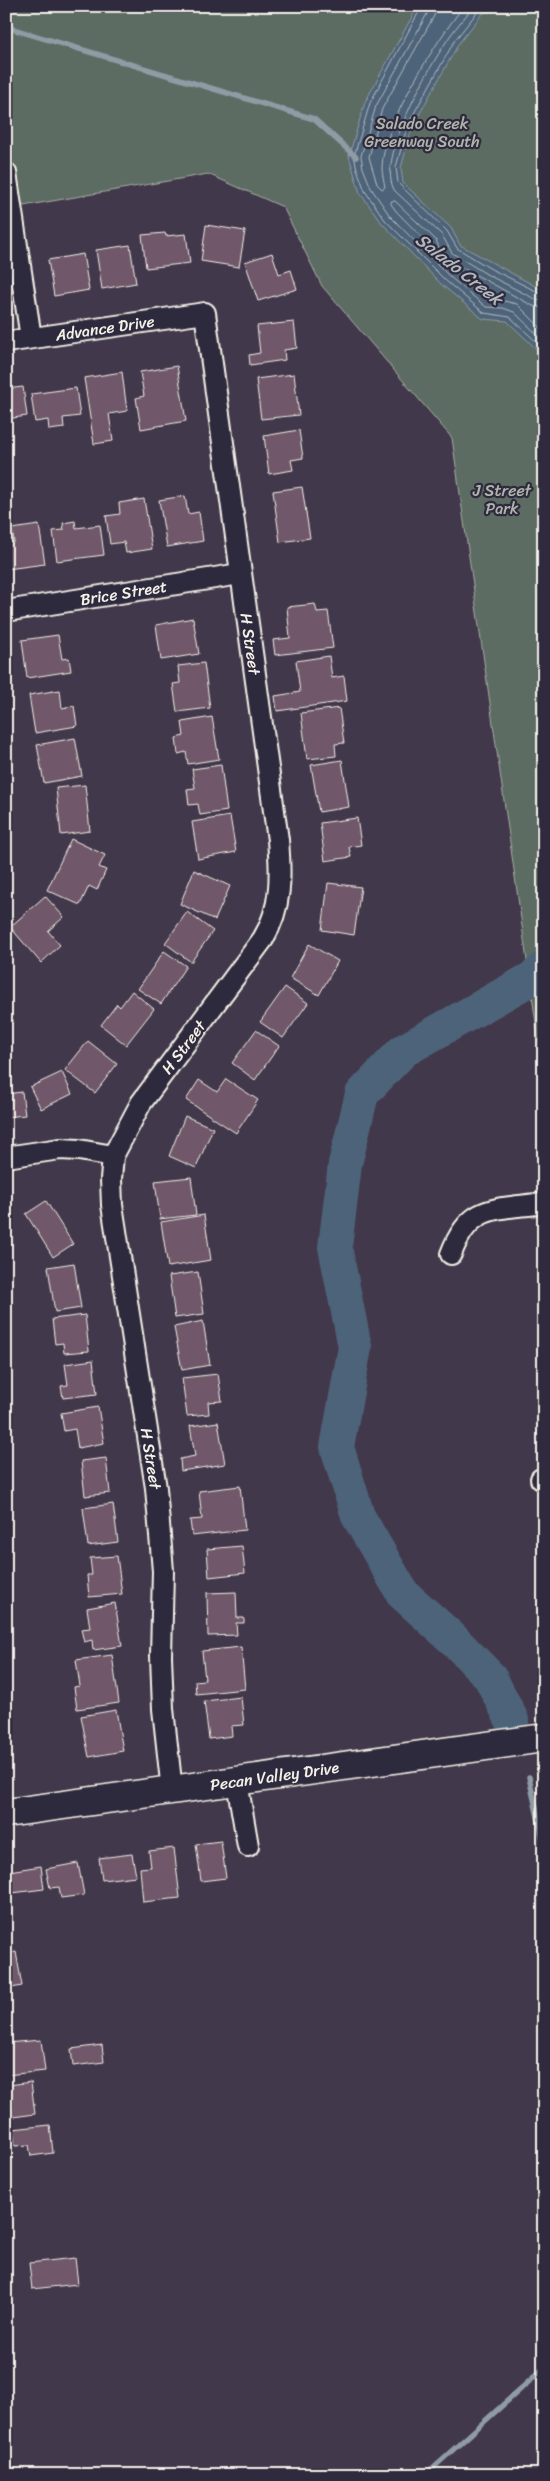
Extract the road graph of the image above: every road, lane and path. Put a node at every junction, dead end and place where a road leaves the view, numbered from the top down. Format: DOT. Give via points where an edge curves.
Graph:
graph roads {
  1 [pos="6,173"];
  2 [pos="205,313"];
  3 [pos="31,338"];
  4 [pos="6,342"];
  5 [pos="240,574"];
  6 [pos="6,611"];
  7 [pos="113,1156"];
  8 [pos="6,1157"];
  9 [pos="544,1203"];
  10 [pos="450,1254"];
  11 [pos="544,1738"];
  12 [pos="237,1782"];
  13 [pos="172,1791"];
  14 [pos="6,1813"];
  15 [pos="248,1846"];
  1 -- 3 [label="street"];
  2 -- 3 [label="street, Advance Drive"];
  2 -- 5 [label="street, H Street"];
  3 -- 4 [label="street, Advance Drive"];
  5 -- 6 [label="street, Brice Street"];
  5 -- 7 [label="street, H Street" via="278,840 279,896 273,922 263,939 141,1103"];
  7 -- 8 [label="street" via="60,1149"];
  7 -- 13 [label="street, H Street" via="112,1205 156,1488 163,1571 163,1700"];
  9 -- 10 [label="street" via="474,1216 458,1234"];
  11 -- 12 [label="main road, Pecan Valley Drive"];
  12 -- 13 [label="main road, Pecan Valley Drive"];
  12 -- 15 [label="street"];
  13 -- 14 [label="main road, Pecan Valley Drive"];
}
